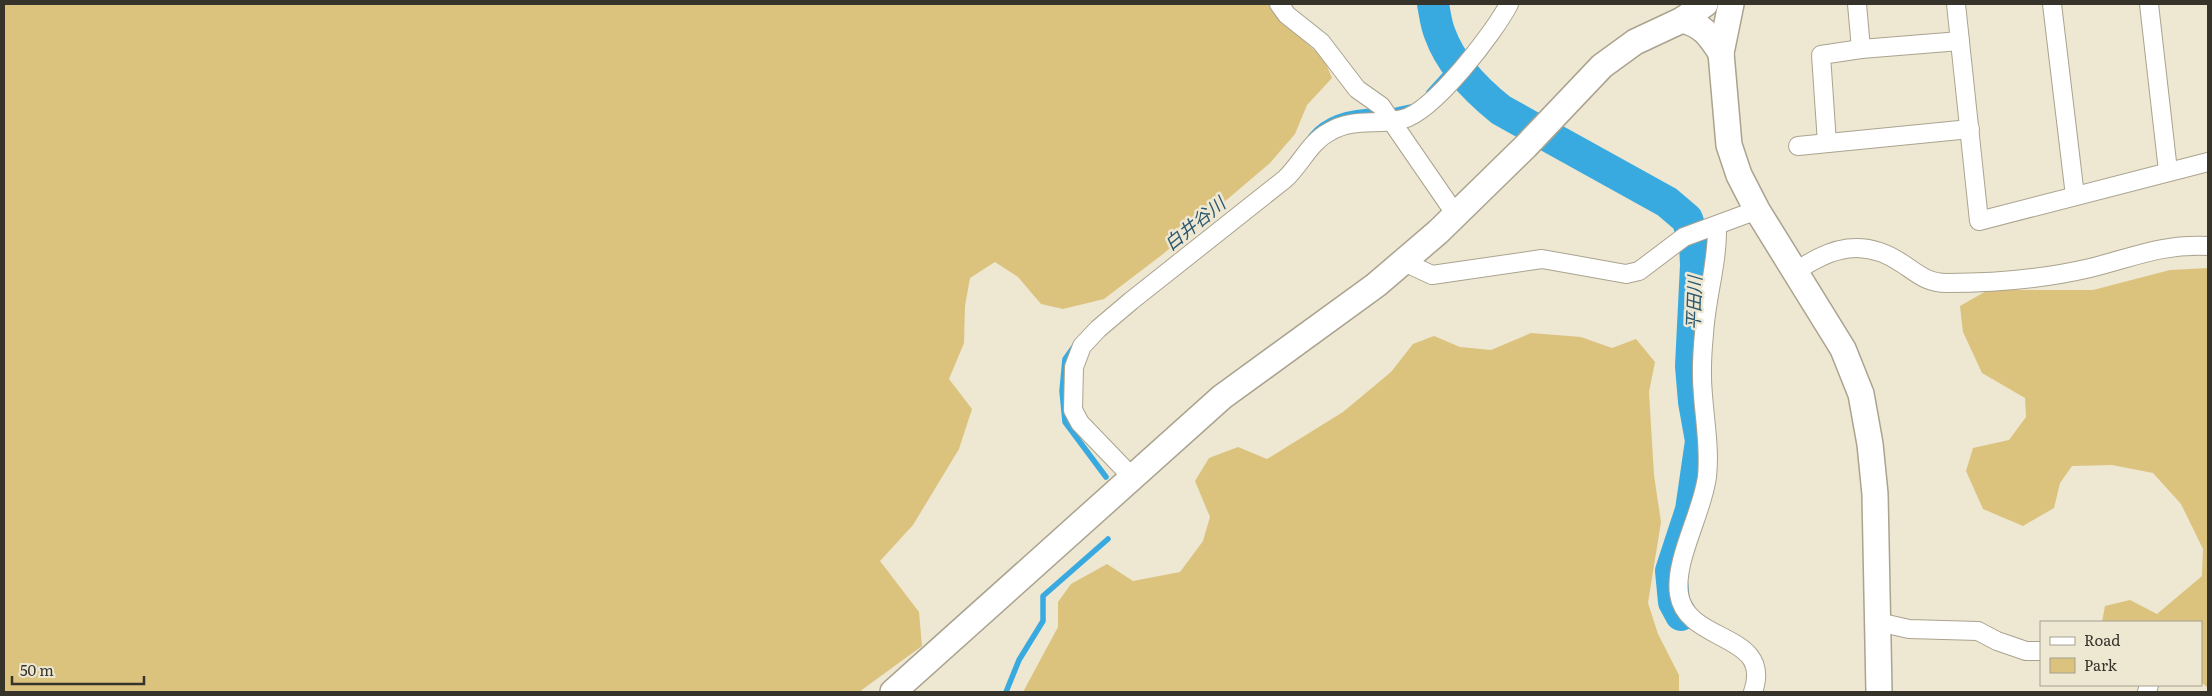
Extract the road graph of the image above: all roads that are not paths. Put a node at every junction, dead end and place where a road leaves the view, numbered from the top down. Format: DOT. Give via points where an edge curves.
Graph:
graph roads {
  1 [pos="1279,4"];
  2 [pos="1509,4"];
  3 [pos="1705,4"];
  4 [pos="1731,4"];
  5 [pos="1857,4"];
  6 [pos="1956,4"];
  7 [pos="2052,4"];
  8 [pos="2149,4"];
  9 [pos="1682,20"];
  10 [pos="1960,41"];
  11 [pos="1862,49"];
  12 [pos="1721,53"];
  13 [pos="1393,122"];
  14 [pos="1970,129"];
  15 [pos="1827,143"];
  16 [pos="1798,146"];
  17 [pos="2208,162"];
  18 [pos="2168,171"];
  19 [pos="2074,196"];
  20 [pos="1757,210"];
  21 [pos="1456,215"];
  22 [pos="1700,231"];
  23 [pos="2208,246"];
  24 [pos="1404,262"];
  25 [pos="1795,272"];
  26 [pos="1132,478"];
  27 [pos="1878,622"];
  28 [pos="2040,651"];
  29 [pos="893,692"];
  30 [pos="1753,692"];
  31 [pos="1879,692"];
  1 -- 13 [label="street" via="1287,16 1321,42 1357,89 1376,100"];
  2 -- 13 [label="street" via="1450,82 1420,112"];
  3 -- 9 [label="street"];
  4 -- 12 [label="street"];
  5 -- 11 [label="street"];
  6 -- 10 [label="street"];
  7 -- 19 [label="street"];
  8 -- 18 [label="street"];
  9 -- 12 [label="street" via="1696,23 1708,32"];
  9 -- 21 [label="street" via="1635,42 1602,66"];
  10 -- 11 [label="street"];
  10 -- 14 [label="street"];
  11 -- 15 [label="street" via="1820,55"];
  12 -- 20 [label="street" via="1729,145 1739,175"];
  13 -- 21 [label="street"];
  13 -- 26 [label="street" via="1355,122 1320,138 1297,168 1098,328 1082,346 1074,367 1073,410 1080,423"];
  14 -- 15 [label="street"];
  14 -- 19 [label="street" via="1979,220"];
  15 -- 16 [label="street"];
  17 -- 18 [label="street"];
  18 -- 19 [label="street"];
  20 -- 22 [label="street"];
  20 -- 25 [label="street"];
  21 -- 24 [label="street"];
  22 -- 24 [label="street" via="1639,271 1626,274 1542,259 1432,275"];
  22 -- 30 [label="street" via="1717,244 1704,334 1702,393 1710,445 1707,479 1680,570 1679,595 1685,610 1698,623 1715,635 1736,643 1750,655 1756,668 1757,681"];
  23 -- 25 [label="street" via="2164,247 2090,268 2032,278 1931,282 1888,254 1862,248 1840,248 1816,257"];
  24 -- 26 [label="street" via="1222,397"];
  25 -- 27 [label="street" via="1843,348 1861,394 1874,494"];
  26 -- 29 [label="street"];
  27 -- 28 [label="street" via="1909,629 1978,631 2026,651"];
  27 -- 31 [label="street"];
}
